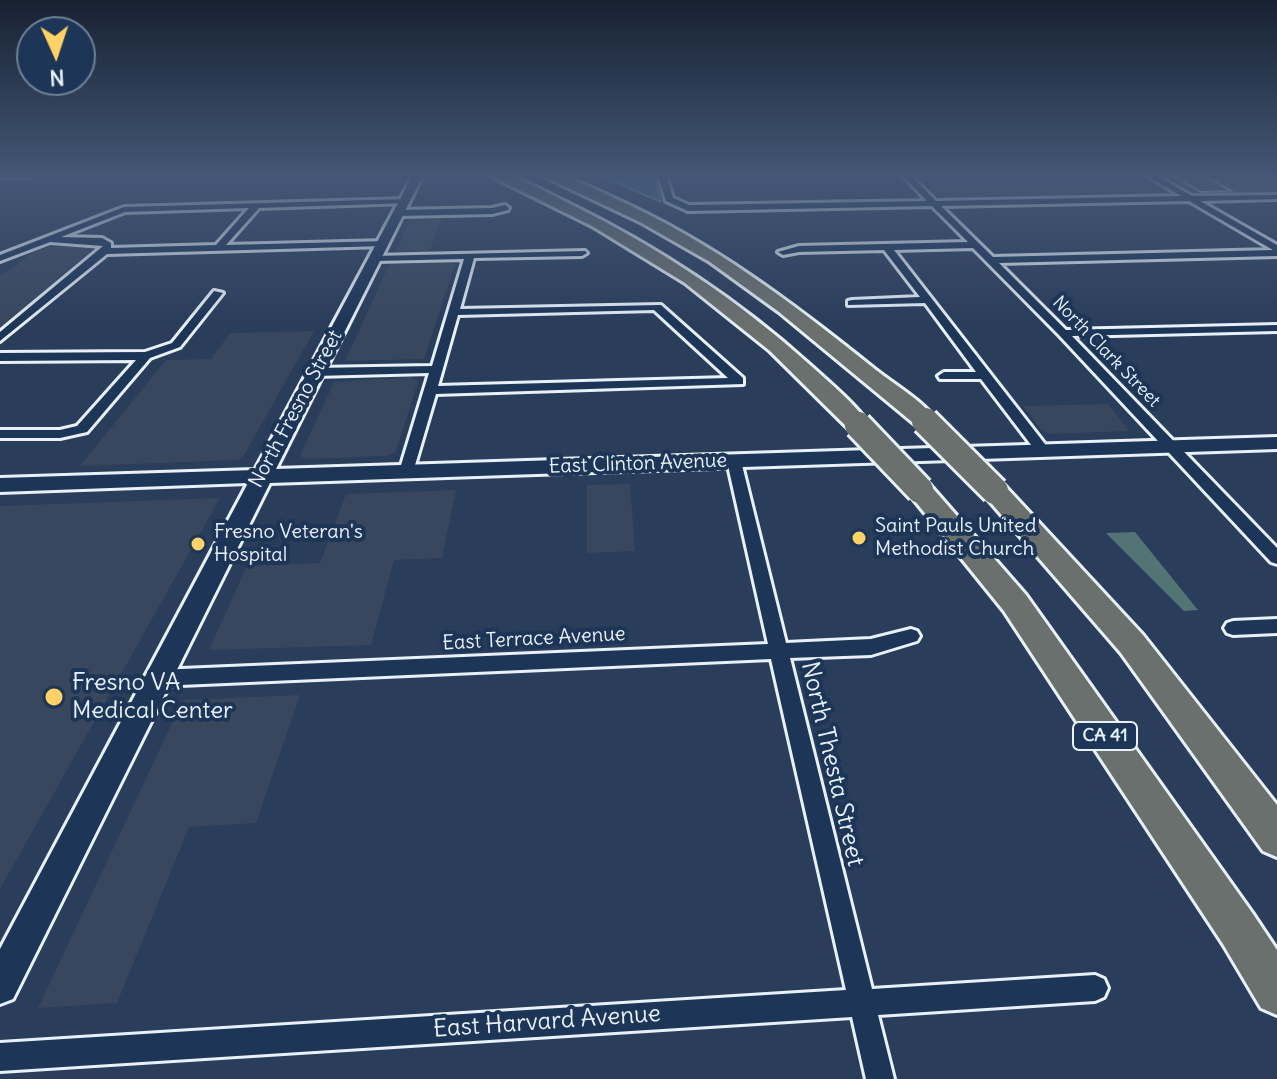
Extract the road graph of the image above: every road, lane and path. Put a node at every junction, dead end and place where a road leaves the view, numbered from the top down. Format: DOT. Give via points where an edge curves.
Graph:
graph roads {
  1 [pos="82,225"];
  2 [pos="239,225"];
  3 [pos="392,225"];
  4 [pos="602,225"];
  5 [pos="658,225"];
  6 [pos="955,225"];
  7 [pos="1234,225"];
  8 [pos="42,240"];
  9 [pos="383,243"];
  10 [pos="974,245"];
  11 [pos="220,246"];
  12 [pos="887,247"];
  13 [pos="105,251"];
  14 [pos="1277,251"];
  15 [pos="783,252"];
  16 [pos="582,253"];
  17 [pos="470,256"];
  18 [pos="0,258"];
  19 [pos="376,258"];
  20 [pos="989,260"];
  21 [pos="218,293"];
  22 [pos="927,300"];
  23 [pos="852,303"];
  24 [pos="455,312"];
  25 [pos="1277,328"];
  26 [pos="1063,333"];
  27 [pos="0,338"];
  28 [pos="146,356"];
  29 [pos="0,357"];
  30 [pos="437,369"];
  31 [pos="315,372"];
  32 [pos="984,375"];
  33 [pos="944,376"];
  34 [pos="431,390"];
  35 [pos="0,434"];
  36 [pos="1277,443"];
  37 [pos="1172,447"];
  38 [pos="1043,451"];
  39 [pos="734,461"];
  40 [pos="406,472"];
  41 [pos="261,476"];
  42 [pos="0,485"];
  43 [pos="1277,558"];
  44 [pos="1277,626"];
  45 [pos="1233,628"];
  46 [pos="911,636"];
  47 [pos="778,651"];
  48 [pos="158,678"];
  49 [pos="1277,837"];
  50 [pos="0,986"];
  51 [pos="1095,988"];
  52 [pos="1277,992"];
  53 [pos="862,1003"];
  54 [pos="0,1057"];
  55 [pos="880,1079"];
  1 -- 8 [label="street"];
  2 -- 11 [label="street"];
  3 -- 9 [label="main road, North Fresno Street"];
  4 -- 52 [label="highway, CA 41, bridge" via="692,278 786,354 920,490 1015,603"];
  5 -- 49 [label="highway, bridge" via="800,318 925,421 1132,644"];
  6 -- 10 [label="street, North Clark Street"];
  7 -- 14 [label="street"];
  8 -- 13 [label="street" via="102,241 108,245"];
  8 -- 18 [label="street"];
  9 -- 11 [label="street"];
  9 -- 19 [label="main road, North Fresno Street"];
  10 -- 12 [label="street"];
  10 -- 20 [label="street, North Clark Street"];
  11 -- 13 [label="street"];
  12 -- 15 [label="street"];
  12 -- 22 [label="street"];
  13 -- 27 [label="street"];
  14 -- 20 [label="street"];
  16 -- 17 [label="street"];
  17 -- 19 [label="street"];
  17 -- 24 [label="street"];
  19 -- 31 [label="main road, North Fresno Street"];
  20 -- 26 [label="street, North Clark Street"];
  21 -- 28 [label="street" via="176,345"];
  22 -- 23 [label="street"];
  22 -- 32 [label="street"];
  24 -- 30 [label="street"];
  24 -- 34 [label="street" via="657,307 739,381"];
  25 -- 26 [label="street"];
  26 -- 37 [label="street, North Clark Street"];
  28 -- 29 [label="street"];
  28 -- 35 [label="street" via="82,429"];
  30 -- 31 [label="street"];
  30 -- 34 [label="street"];
  31 -- 41 [label="main road, North Fresno Street"];
  32 -- 33 [label="street"];
  32 -- 38 [label="street"];
  34 -- 40 [label="street"];
  36 -- 37 [label="main road, East Clinton Avenue"];
  37 -- 38 [label="main road, East Clinton Avenue"];
  37 -- 43 [label="street, North Clark Street"];
  38 -- 39 [label="main road, East Clinton Avenue"];
  39 -- 40 [label="main road, East Clinton Avenue"];
  39 -- 47 [label="street, North Thesta Street"];
  40 -- 41 [label="main road, East Clinton Avenue"];
  41 -- 42 [label="main road, East Clinton Avenue"];
  41 -- 48 [label="main road, North Fresno Street"];
  44 -- 45 [label="street"];
  46 -- 47 [label="street, East Terrace Avenue" via="871,647"];
  47 -- 48 [label="street, East Terrace Avenue"];
  47 -- 53 [label="street, North Thesta Street"];
  48 -- 50 [label="main road, North Fresno Street"];
  51 -- 53 [label="street, East Harvard Avenue"];
  53 -- 54 [label="street, East Harvard Avenue"];
  53 -- 55 [label="street, North Thesta Street"];
}
